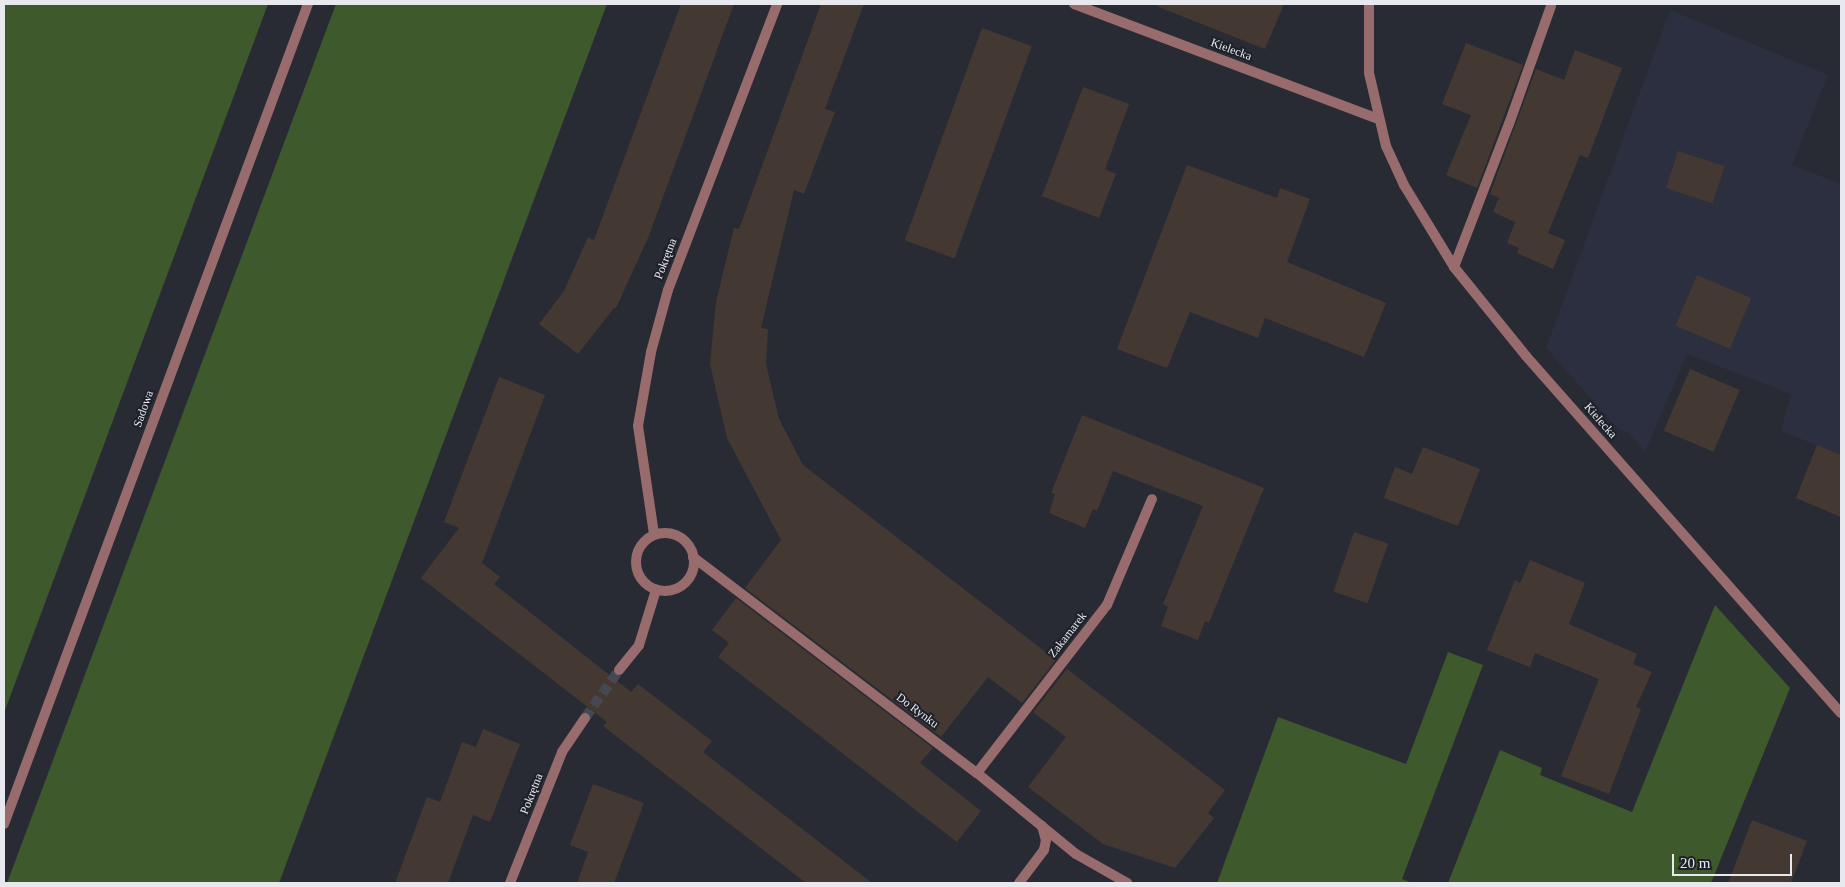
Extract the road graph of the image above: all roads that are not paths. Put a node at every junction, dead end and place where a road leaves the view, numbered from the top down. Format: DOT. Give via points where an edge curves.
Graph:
graph roads {
  1 [pos="308,4"];
  2 [pos="777,4"];
  3 [pos="1074,4"];
  4 [pos="1370,4"];
  5 [pos="1552,6"];
  6 [pos="1379,119"];
  7 [pos="1454,267"];
  8 [pos="1152,499"];
  9 [pos="654,534"];
  10 [pos="694,558"];
  11 [pos="656,590"];
  12 [pos="619,670"];
  13 [pos="1841,712"];
  14 [pos="585,718"];
  15 [pos="977,772"];
  16 [pos="4,824"];
  17 [pos="1042,826"];
  18 [pos="510,883"];
  19 [pos="1019,883"];
  20 [pos="1127,883"];
  1 -- 16 [label="street, Sadowa"];
  2 -- 9 [label="street, Pokrętna" via="668,290 651,352 638,426"];
  3 -- 6 [label="street, Kielecka"];
  4 -- 6 [label="street, Kielecka" via="1370,73"];
  5 -- 7 [label="street"];
  6 -- 7 [label="street, Kielecka" via="1386,146 1404,185"];
  7 -- 13 [label="street, Kielecka" via="1532,363"];
  8 -- 15 [label="street, Zakamarek" via="1107,605"];
  9 -- 10 [label="street" via="669,532 682,538"];
  9 -- 11 [label="street" via="642,543 635,557 637,572 645,584"];
  10 -- 11 [label="street" via="693,569 680,587"];
  10 -- 15 [label="street, Do Rynku"];
  11 -- 12 [label="street" via="639,645"];
  14 -- 18 [label="street, Pokrętna" via="562,752"];
  15 -- 17 [label="street, Do Rynku"];
  17 -- 19 [label="street" via="1046,840 1044,850"];
  17 -- 20 [label="street, Do Rynku" via="1076,854"];
}
